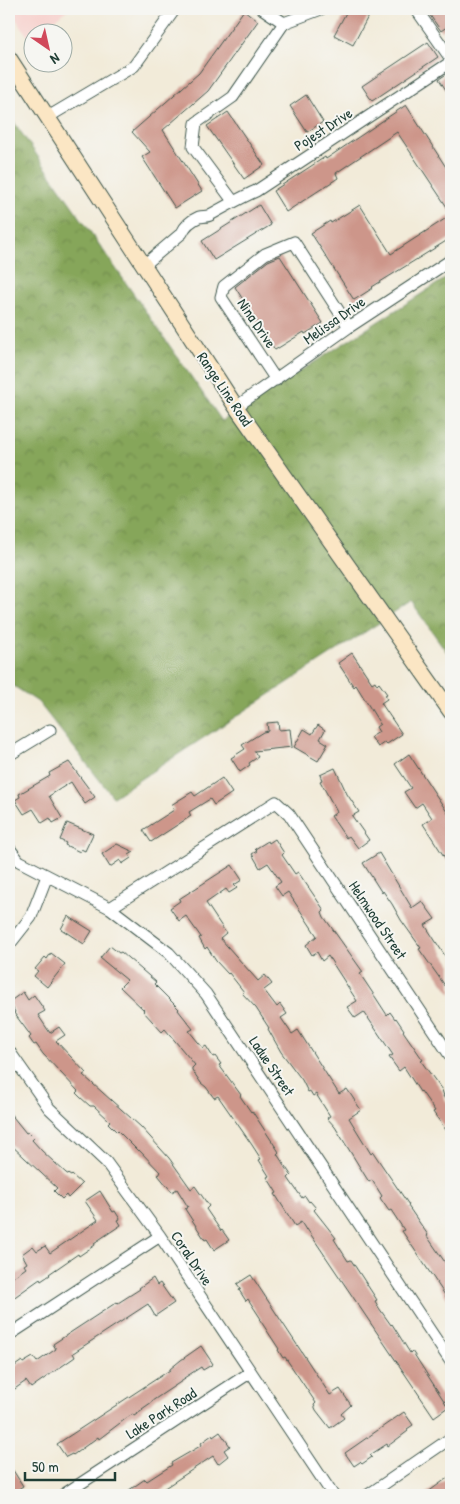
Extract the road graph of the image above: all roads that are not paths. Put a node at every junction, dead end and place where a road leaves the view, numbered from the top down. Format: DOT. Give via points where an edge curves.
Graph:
graph roads {
  1 [pos="175,9"];
  2 [pos="263,9"];
  3 [pos="321,9"];
  4 [pos="416,9"];
  5 [pos="284,23"];
  6 [pos="9,58"];
  7 [pos="451,58"];
  8 [pos="451,62"];
  9 [pos="48,118"];
  10 [pos="233,201"];
  11 [pos="451,260"];
  12 [pos="143,266"];
  13 [pos="349,327"];
  14 [pos="276,380"];
  15 [pos="236,407"];
  16 [pos="451,712"];
  17 [pos="50,730"];
  18 [pos="9,756"];
  19 [pos="9,848"];
  20 [pos="47,876"];
  21 [pos="110,908"];
  22 [pos="9,945"];
  23 [pos="9,1051"];
  24 [pos="451,1057"];
  25 [pos="160,1236"];
  26 [pos="9,1334"];
  27 [pos="451,1362"];
  28 [pos="251,1372"];
  29 [pos="451,1438"];
  30 [pos="63,1495"];
  31 [pos="333,1495"];
  32 [pos="368,1495"];
  1 -- 9 [label="street" via="134,66"];
  2 -- 5 [label="street"];
  3 -- 5 [label="street"];
  4 -- 7 [label="street"];
  5 -- 10 [label="street" via="233,97 196,123 192,147"];
  6 -- 9 [label="main road, Range Line Road"];
  8 -- 10 [label="street, Pojest Drive" via="256,191"];
  9 -- 12 [label="main road, Range Line Road"];
  10 -- 12 [label="street, Pojest Drive" via="185,227"];
  11 -- 13 [label="street, Melissa Drive"];
  12 -- 15 [label="main road, Range Line Road"];
  13 -- 14 [label="street, Melissa Drive"];
  13 -- 14 [label="street, Nina Drive" via="294,242 265,254 224,286 221,297"];
  14 -- 15 [label="street, Melissa Drive"];
  15 -- 16 [label="main road, Range Line Road"];
  17 -- 18 [label="street"];
  19 -- 20 [label="street, Ladue Street" via="19,861"];
  20 -- 21 [label="street, Ladue Street"];
  20 -- 22 [label="street" via="31,917"];
  21 -- 24 [label="street, Helmwood Street" via="276,802 289,814"];
  21 -- 27 [label="street, Ladue Street" via="170,953 206,994"];
  23 -- 25 [label="street, Coral Drive" via="49,1108 106,1162"];
  25 -- 26 [label="street"];
  25 -- 28 [label="street, Coral Drive"];
  28 -- 30 [label="street, Lake Park Road"];
  28 -- 31 [label="street, Coral Drive"];
  29 -- 32 [label="street"];
}
